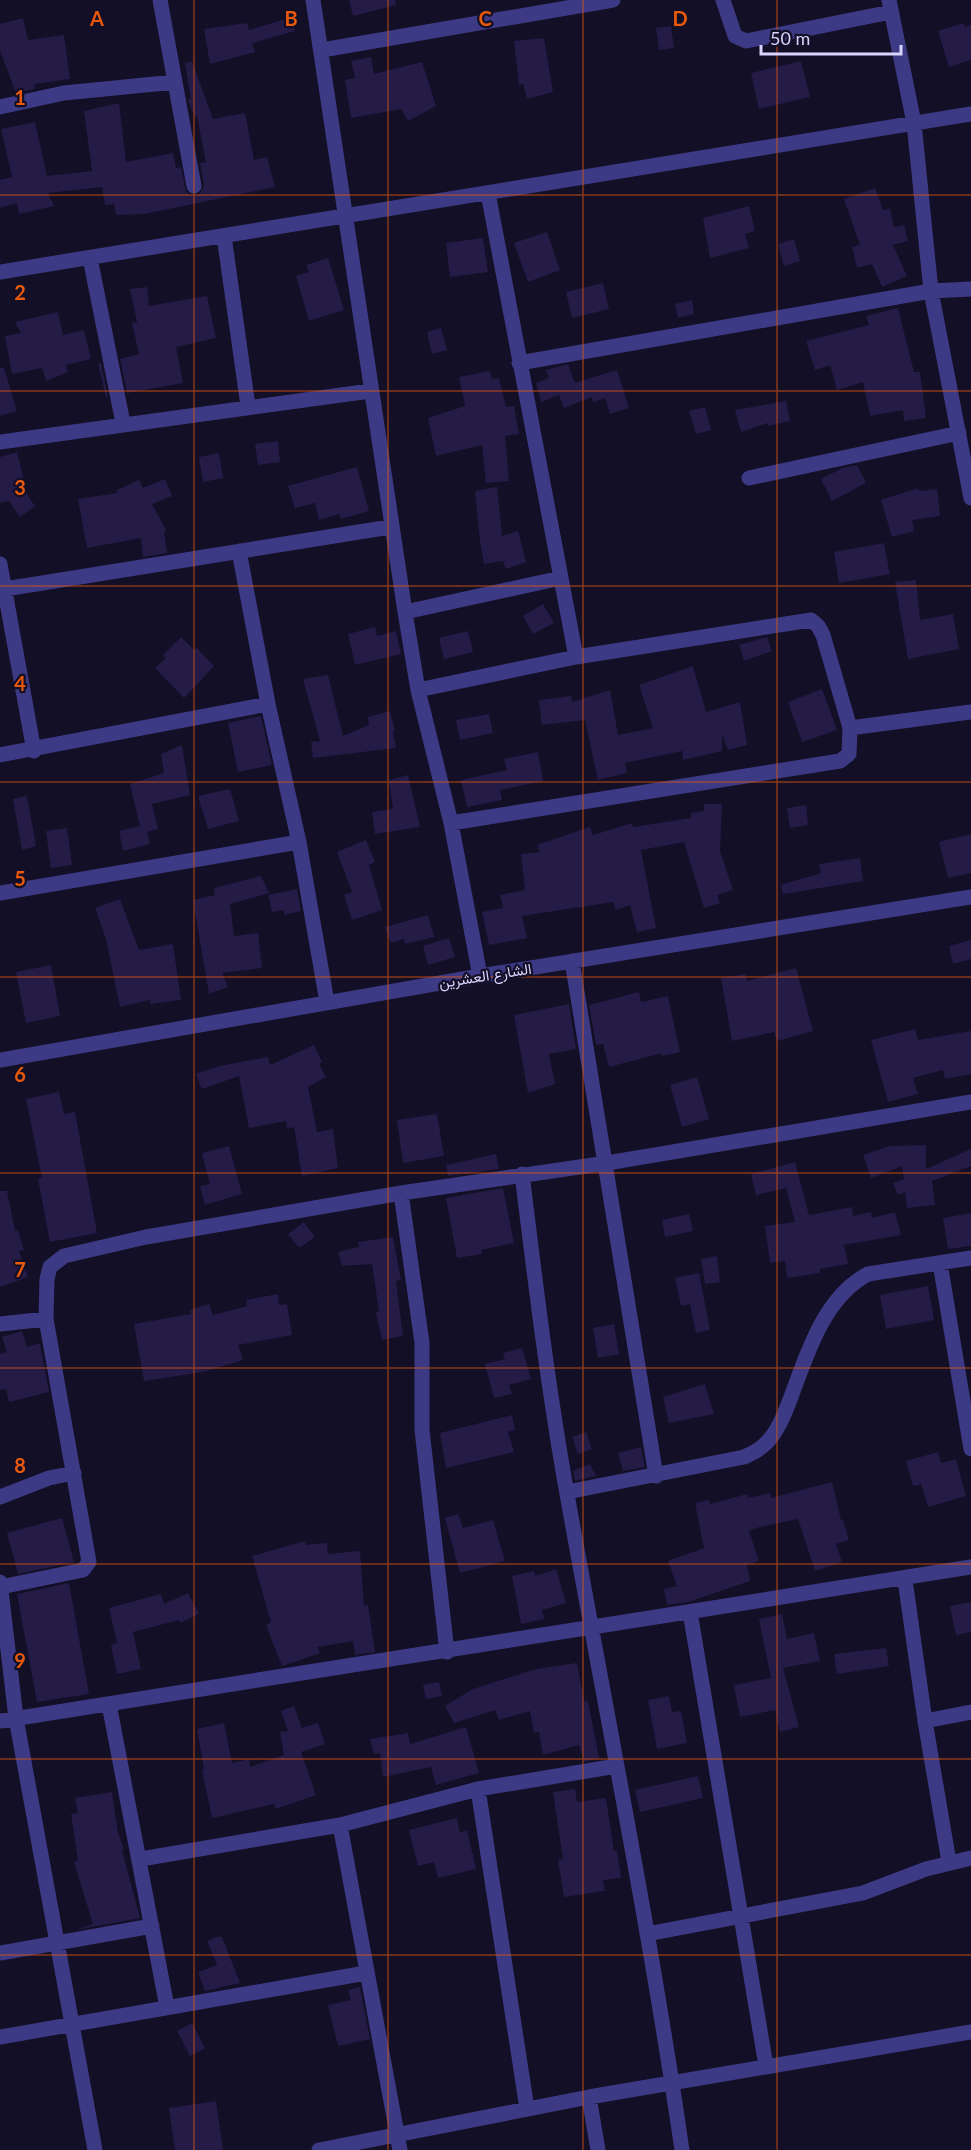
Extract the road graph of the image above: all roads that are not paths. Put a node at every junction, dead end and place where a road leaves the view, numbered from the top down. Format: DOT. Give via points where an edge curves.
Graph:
graph roads {
  1 [pos="160,0"];
  2 [pos="313,0"];
  3 [pos="613,0"];
  4 [pos="723,0"];
  5 [pos="890,6"];
  6 [pos="322,50"];
  7 [pos="175,82"];
  8 [pos="0,107"];
  9 [pos="971,114"];
  10 [pos="914,123"];
  11 [pos="194,186"];
  12 [pos="488,193"];
  13 [pos="346,216"];
  14 [pos="225,236"];
  15 [pos="90,258"];
  16 [pos="0,272"];
  17 [pos="971,289"];
  18 [pos="932,291"];
  19 [pos="519,363"];
  20 [pos="370,391"];
  21 [pos="248,406"];
  22 [pos="123,423"];
  23 [pos="959,433"];
  24 [pos="0,442"];
  25 [pos="967,448"];
  26 [pos="749,478"];
  27 [pos="971,498"];
  28 [pos="390,527"];
  29 [pos="239,551"];
  30 [pos="0,564"];
  31 [pos="561,578"];
  32 [pos="5,589"];
  33 [pos="405,612"];
  34 [pos="576,657"];
  35 [pos="418,690"];
  36 [pos="268,704"];
  37 [pos="971,712"];
  38 [pos="850,728"];
  39 [pos="34,751"];
  40 [pos="0,755"];
  41 [pos="451,824"];
  42 [pos="300,842"];
  43 [pos="0,893"];
  44 [pos="971,897"];
  45 [pos="572,961"];
  46 [pos="480,975"];
  47 [pos="327,1002"];
  48 [pos="0,1060"];
  49 [pos="971,1102"];
  50 [pos="607,1163"];
  51 [pos="522,1174"];
  52 [pos="401,1193"];
  53 [pos="971,1258"];
  54 [pos="940,1263"];
  55 [pos="46,1318"];
  56 [pos="0,1324"];
  57 [pos="971,1449"];
  58 [pos="74,1473"];
  59 [pos="656,1476"];
  60 [pos="567,1492"];
  61 [pos="0,1497"];
  62 [pos="971,1567"];
  63 [pos="905,1580"];
  64 [pos="0,1582"];
  65 [pos="1,1587"];
  66 [pos="690,1612"];
  67 [pos="593,1628"];
  68 [pos="3,1636"];
  69 [pos="447,1652"];
  70 [pos="110,1704"];
  71 [pos="971,1712"];
  72 [pos="16,1718"];
  73 [pos="0,1721"];
  74 [pos="925,1721"];
  75 [pos="617,1766"];
  76 [pos="478,1789"];
  77 [pos="340,1825"];
  78 [pos="971,1858"];
  79 [pos="141,1859"];
  80 [pos="949,1862"];
  81 [pos="741,1916"];
  82 [pos="152,1926"];
  83 [pos="647,1934"];
  84 [pos="58,1943"];
  85 [pos="0,1953"];
  86 [pos="366,1973"];
  87 [pos="167,2007"];
  88 [pos="73,2025"];
  89 [pos="971,2032"];
  90 [pos="0,2037"];
  91 [pos="766,2066"];
  92 [pos="672,2083"];
  93 [pos="589,2097"];
  94 [pos="527,2109"];
  95 [pos="399,2142"];
  96 [pos="94,2150"];
  97 [pos="319,2150"];
  98 [pos="598,2150"];
  99 [pos="682,2150"];
  1 -- 7 [label="street"];
  2 -- 6 [label="street"];
  3 -- 6 [label="street"];
  4 -- 5 [label="street" via="735,36 746,41"];
  5 -- 10 [label="street"];
  6 -- 13 [label="street"];
  7 -- 8 [label="street" via="64,93"];
  7 -- 11 [label="street"];
  9 -- 10 [label="street"];
  10 -- 12 [label="street"];
  10 -- 18 [label="street"];
  12 -- 13 [label="street"];
  12 -- 19 [label="street"];
  13 -- 14 [label="street"];
  13 -- 20 [label="street"];
  14 -- 15 [label="street"];
  14 -- 21 [label="street"];
  15 -- 16 [label="street"];
  15 -- 22 [label="street"];
  17 -- 18 [label="street"];
  18 -- 19 [label="street"];
  18 -- 23 [label="street"];
  19 -- 31 [label="street"];
  20 -- 21 [label="street"];
  20 -- 28 [label="street"];
  21 -- 22 [label="street"];
  22 -- 24 [label="street"];
  23 -- 25 [label="street"];
  23 -- 26 [label="street"];
  25 -- 27 [label="street"];
  28 -- 29 [label="street"];
  28 -- 33 [label="street"];
  29 -- 32 [label="street"];
  29 -- 36 [label="street"];
  30 -- 32 [label="street"];
  31 -- 33 [label="street"];
  31 -- 34 [label="street"];
  32 -- 39 [label="street"];
  33 -- 35 [label="street"];
  34 -- 35 [label="street"];
  34 -- 38 [label="street" via="811,620 823,635"];
  35 -- 41 [label="street"];
  36 -- 39 [label="street"];
  36 -- 42 [label="street"];
  37 -- 38 [label="street"];
  38 -- 41 [label="street" via="849,753 840,761"];
  39 -- 40 [label="street"];
  41 -- 46 [label="street"];
  42 -- 43 [label="street"];
  42 -- 47 [label="street"];
  44 -- 45 [label="street, الشارع العشرين"];
  45 -- 46 [label="street, الشارع العشرين"];
  45 -- 50 [label="street"];
  46 -- 47 [label="street, الشارع العشرين"];
  47 -- 48 [label="street, الشارع العشرين"];
  49 -- 50 [label="street"];
  50 -- 51 [label="street"];
  50 -- 59 [label="street"];
  51 -- 52 [label="street"];
  51 -- 60 [label="street" via="542,1338"];
  52 -- 55 [label="street" via="146,1237 64,1256 50,1267"];
  52 -- 69 [label="street" via="422,1343 422,1430"];
  53 -- 54 [label="street"];
  54 -- 57 [label="street"];
  54 -- 59 [label="street" via="868,1274 854,1282 808,1349 785,1413 765,1445 744,1457"];
  55 -- 56 [label="street"];
  55 -- 58 [label="street"];
  58 -- 61 [label="street"];
  58 -- 65 [label="street" via="88,1566"];
  59 -- 60 [label="street"];
  60 -- 67 [label="street"];
  62 -- 63 [label="street"];
  63 -- 66 [label="street"];
  63 -- 74 [label="street"];
  64 -- 65 [label="street"];
  65 -- 68 [label="street"];
  66 -- 67 [label="street"];
  66 -- 81 [label="street"];
  67 -- 69 [label="street"];
  67 -- 75 [label="street"];
  68 -- 72 [label="street"];
  69 -- 70 [label="street"];
  70 -- 72 [label="street"];
  70 -- 79 [label="street"];
  71 -- 74 [label="street"];
  72 -- 73 [label="street"];
  72 -- 84 [label="street"];
  74 -- 80 [label="street"];
  75 -- 76 [label="street"];
  75 -- 83 [label="street"];
  76 -- 77 [label="street"];
  76 -- 94 [label="street"];
  77 -- 79 [label="street"];
  77 -- 86 [label="street"];
  78 -- 80 [label="street"];
  79 -- 82 [label="street"];
  80 -- 81 [label="street" via="863,1893"];
  81 -- 83 [label="street"];
  81 -- 91 [label="street"];
  82 -- 84 [label="street"];
  82 -- 87 [label="street"];
  83 -- 92 [label="street"];
  84 -- 85 [label="street"];
  84 -- 88 [label="street"];
  86 -- 87 [label="street"];
  86 -- 95 [label="street"];
  87 -- 88 [label="street"];
  88 -- 90 [label="street"];
  88 -- 96 [label="street"];
  89 -- 91 [label="street"];
  91 -- 92 [label="street"];
  92 -- 93 [label="street"];
  92 -- 99 [label="street"];
  93 -- 94 [label="street"];
  93 -- 98 [label="street"];
  94 -- 95 [label="street"];
  95 -- 97 [label="street"];
}
